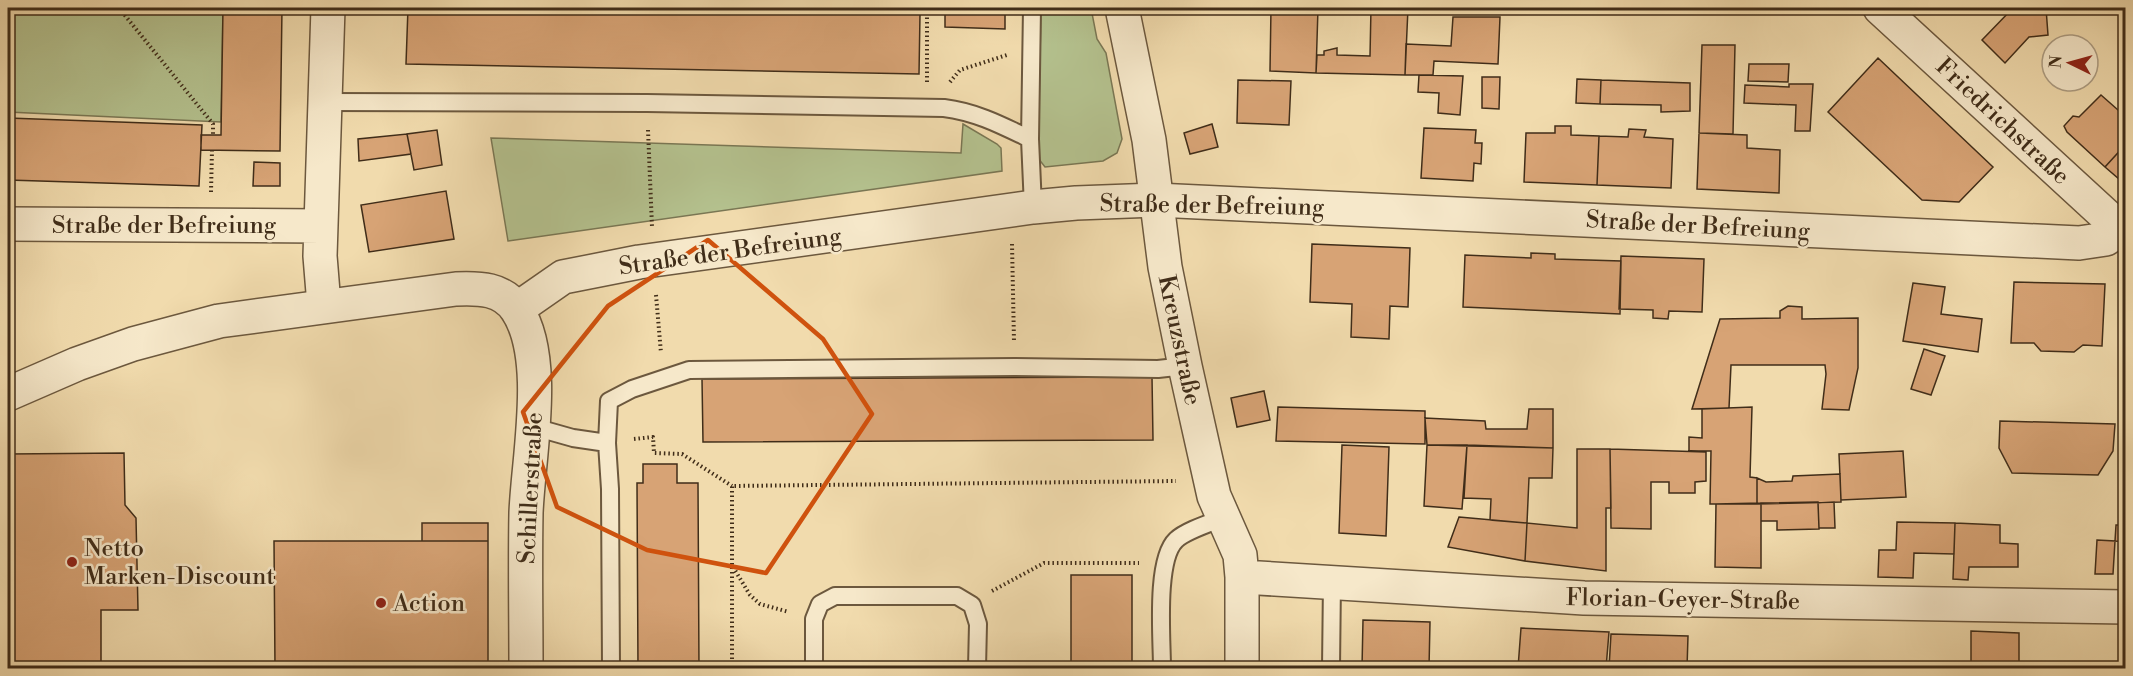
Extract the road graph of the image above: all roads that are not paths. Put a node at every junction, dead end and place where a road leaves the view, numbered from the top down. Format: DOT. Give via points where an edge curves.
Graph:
graph roads {
  1 [pos="328,8"];
  2 [pos="1032,8"];
  3 [pos="1122,8"];
  4 [pos="1880,8"];
  5 [pos="325,102"];
  6 [pos="1030,139"];
  7 [pos="1156,200"];
  8 [pos="1033,207"];
  9 [pos="8,224"];
  10 [pos="321,226"];
  11 [pos="2122,232"];
  12 [pos="324,305"];
  13 [pos="517,309"];
  14 [pos="1185,366"];
  15 [pos="8,394"];
  16 [pos="534,427"];
  17 [pos="608,443"];
  18 [pos="1223,518"];
  19 [pos="1242,577"];
  20 [pos="1332,581"];
  21 [pos="2126,607"];
  22 [pos="526,669"];
  23 [pos="611,669"];
  24 [pos="814,669"];
  25 [pos="977,669"];
  26 [pos="1162,669"];
  27 [pos="1242,669"];
  28 [pos="1331,669"];
  1 -- 5 [label="street"];
  2 -- 6 [label="lane"];
  3 -- 7 [label="street, Kreuzstraße" via="1149,140"];
  4 -- 11 [label="street, Friedrichstraße"];
  5 -- 6 [label="lane" via="935,108 963,110"];
  5 -- 10 [label="street"];
  6 -- 8 [label="lane"];
  7 -- 8 [label="street, Straße der Befreiung"];
  7 -- 11 [label="street, Straße der Befreiung" via="2079,243"];
  7 -- 14 [label="street, Kreuzstraße"];
  8 -- 13 [label="street, Straße der Befreiung" via="639,262 573,275 563,277"];
  9 -- 10 [label="street, Straße der Befreiung"];
  10 -- 12 [label="street"];
  12 -- 13 [label="street" via="478,288 505,297"];
  12 -- 15 [label="street" via="174,331 77,364"];
  13 -- 16 [label="street, Schillerstraße" via="531,353"];
  14 -- 17 [label="lane" via="690,370 632,388 609,401"];
  14 -- 18 [label="street, Kreuzstraße" via="1210,480"];
  16 -- 17 [label="lane"];
  16 -- 22 [label="street, Schillerstraße" via="526,511"];
  17 -- 23 [label="lane"];
  18 -- 19 [label="street, Kreuzstraße" via="1239,555"];
  18 -- 26 [label="lane" via="1176,539 1167,553 1162,572"];
  19 -- 20 [label="street, Florian-Geyer-Straße"];
  19 -- 27 [label="street, Kreuzstraße"];
  20 -- 21 [label="street, Florian-Geyer-Straße" via="1584,598"];
  20 -- 28 [label="lane"];
  24 -- 25 [label="lane" via="814,619 820,604 835,596 957,596 972,605 978,624"];
}
